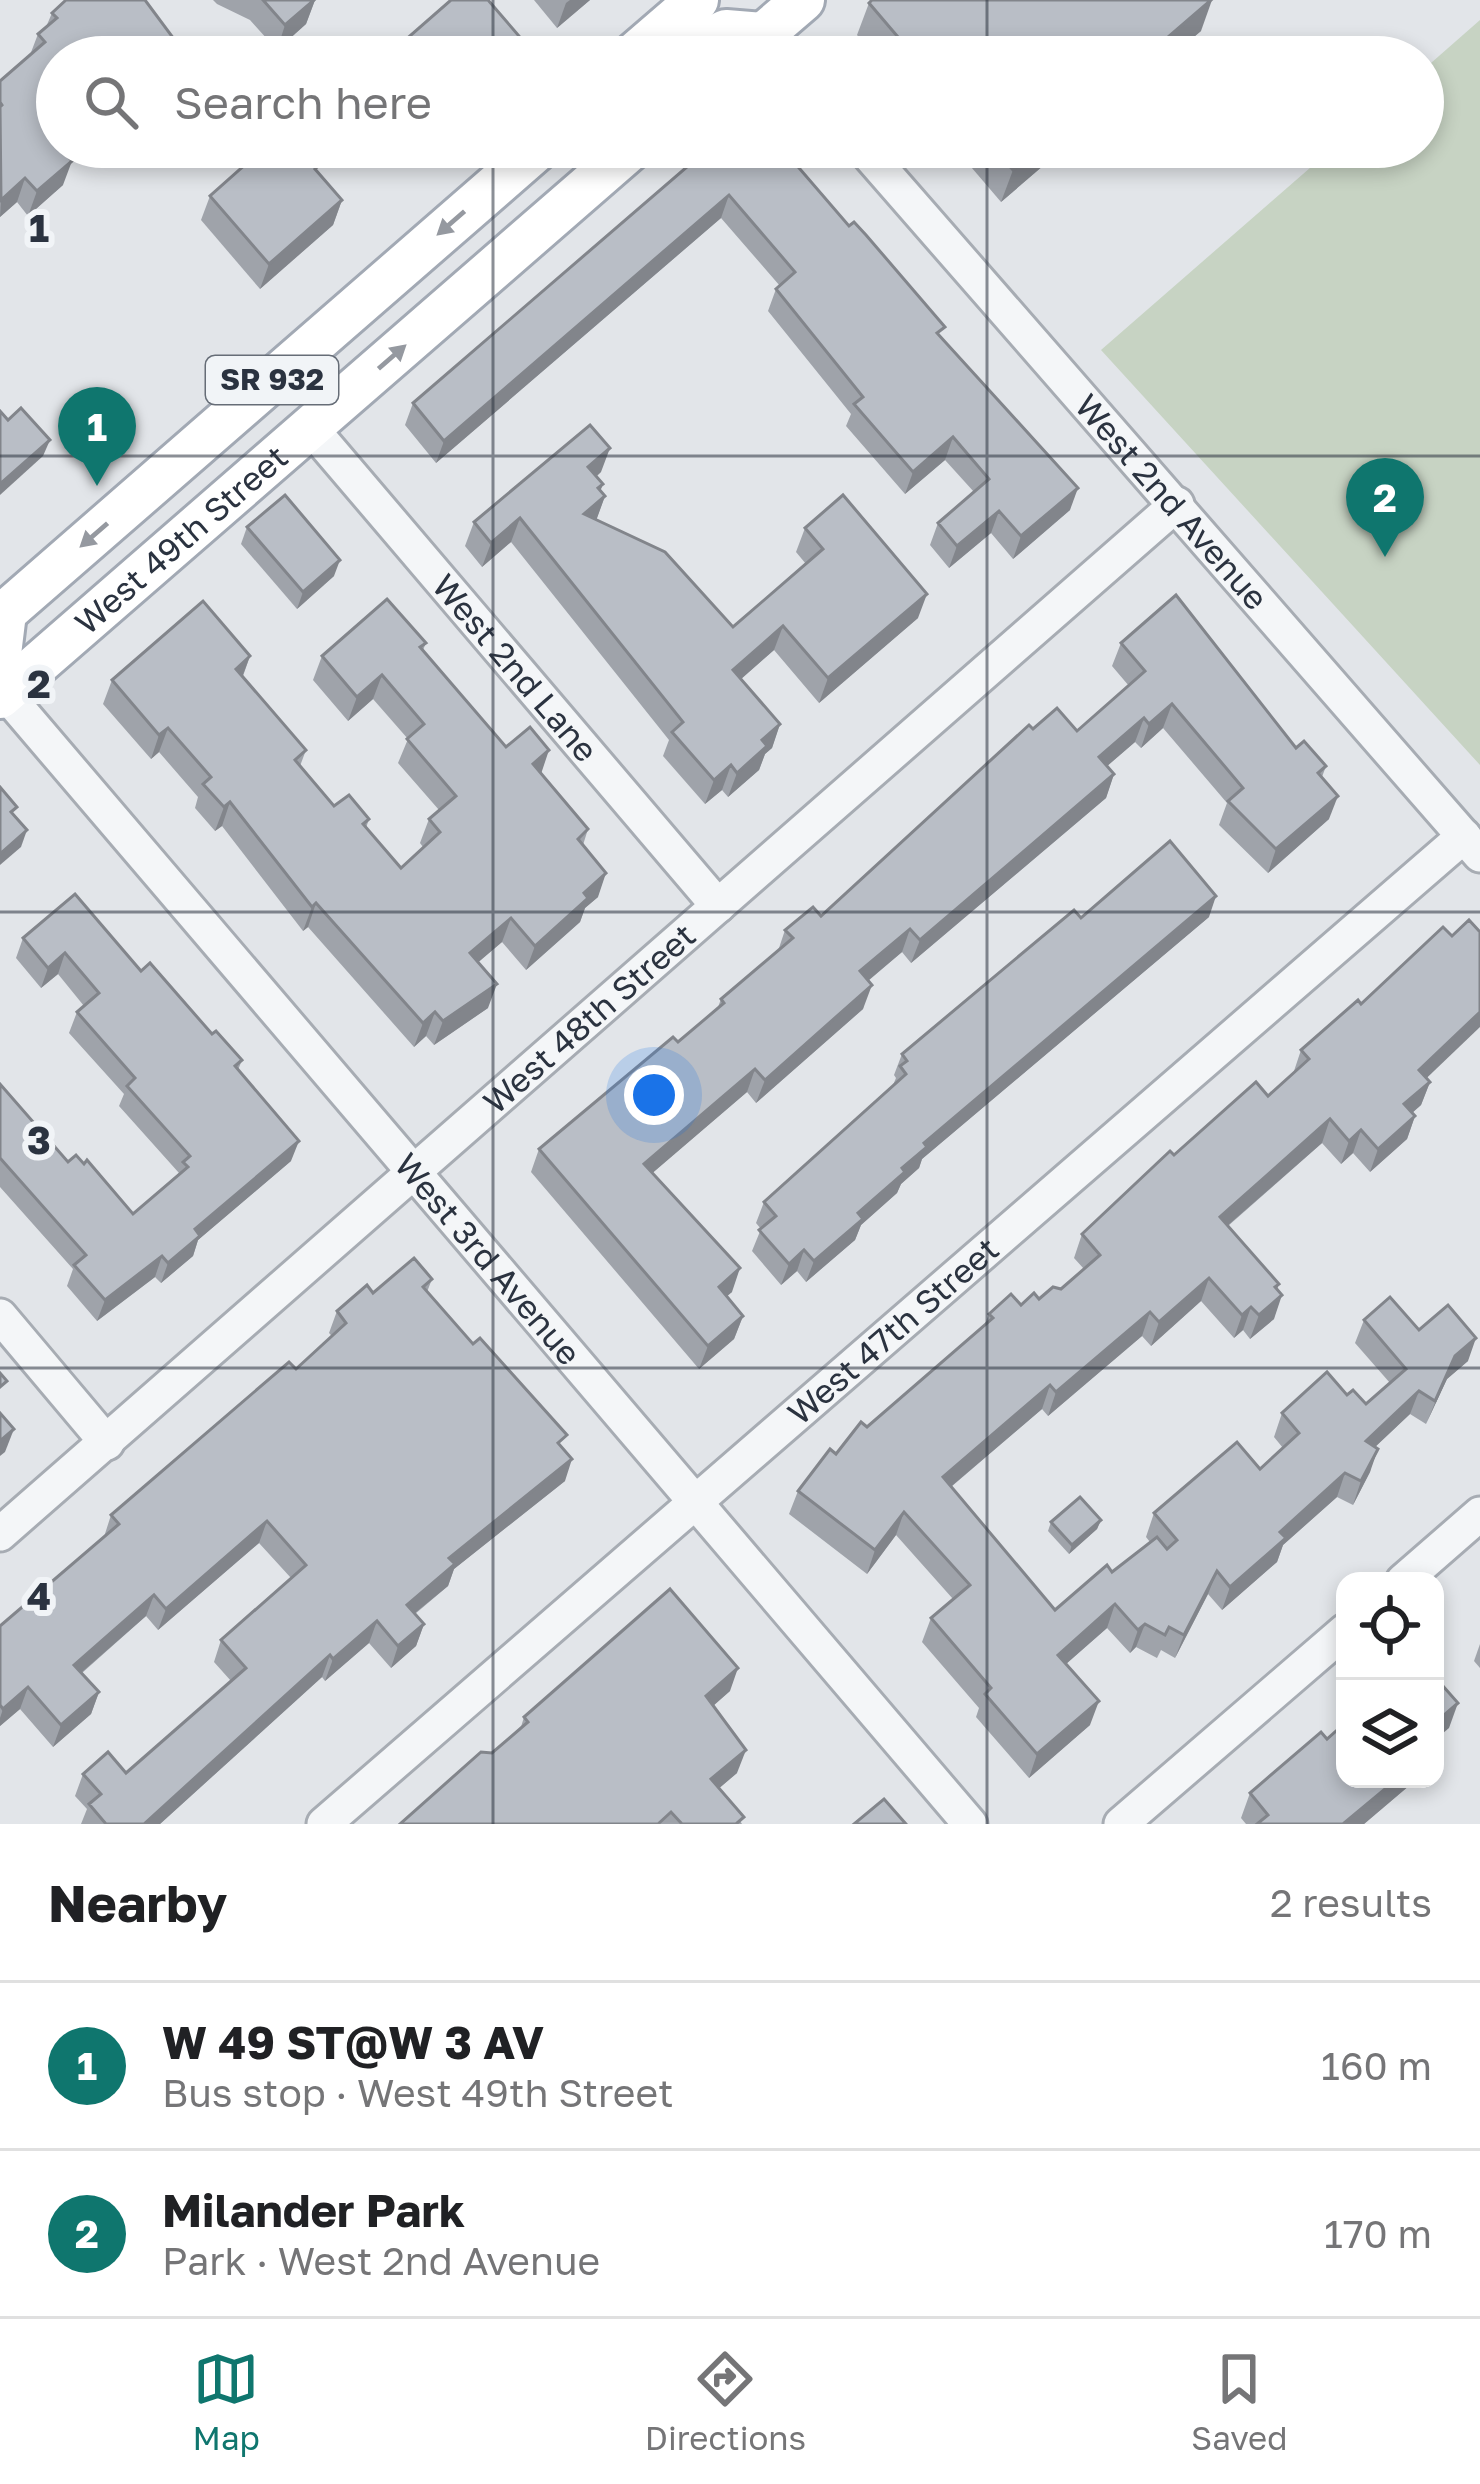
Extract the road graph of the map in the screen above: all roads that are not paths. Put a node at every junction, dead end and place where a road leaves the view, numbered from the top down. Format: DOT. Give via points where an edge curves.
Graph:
graph roads {
  1 [pos="697,0"];
  2 [pos="803,0"];
  3 [pos="655,36"];
  4 [pos="715,36"];
  5 [pos="758,36"];
  6 [pos="765,36"];
  7 [pos="517,168"];
  8 [pos="610,168"];
  9 [pos="881,168"];
  10 [pos="311,428"];
  11 [pos="1178,504"];
  12 [pos="113,599"];
  13 [pos="2,647"];
  14 [pos="1472,845"];
  15 [pos="718,906"];
  16 [pos="414,1176"];
  17 [pos="0,1316"];
  18 [pos="107,1443"];
  19 [pos="698,1504"];
  20 [pos="1480,1514"];
  21 [pos="0,1534"];
  22 [pos="1413,1572"];
  23 [pos="1336,1639"];
  24 [pos="323,1824"];
  25 [pos="970,1824"];
  26 [pos="1121,1824"];
  1 -- 3 [label="main road"];
  2 -- 6 [label="main road"];
  4 -- 5 [label="main road"];
  7 -- 13 [label="main road, West 49th Street / SR 932, one-way"];
  10 -- 8 [label="main road, West 49th Street / SR 932, one-way"];
  9 -- 11 [label="street, West 2nd Avenue"];
  10 -- 12 [label="main road, West 49th Street / SR 932"];
  10 -- 15 [label="street, West 2nd Lane"];
  11 -- 14 [label="street, West 2nd Avenue"];
  11 -- 15 [label="street, West 48th Street"];
  12 -- 13 [label="main road, West 49th Street / SR 932"];
  12 -- 13 [label="main road"];
  13 -- 16 [label="street, West 3rd Avenue"];
  14 -- 19 [label="street, West 47th Street"];
  15 -- 16 [label="street, West 48th Street"];
  16 -- 18 [label="street, West 48th Street"];
  16 -- 19 [label="street, West 3rd Avenue"];
  17 -- 18 [label="street"];
  18 -- 21 [label="street, West 48th Street"];
  19 -- 24 [label="street, West 47th Street"];
  19 -- 25 [label="street, West 3rd Avenue"];
  20 -- 22 [label="street"];
  23 -- 26 [label="street"];
}
